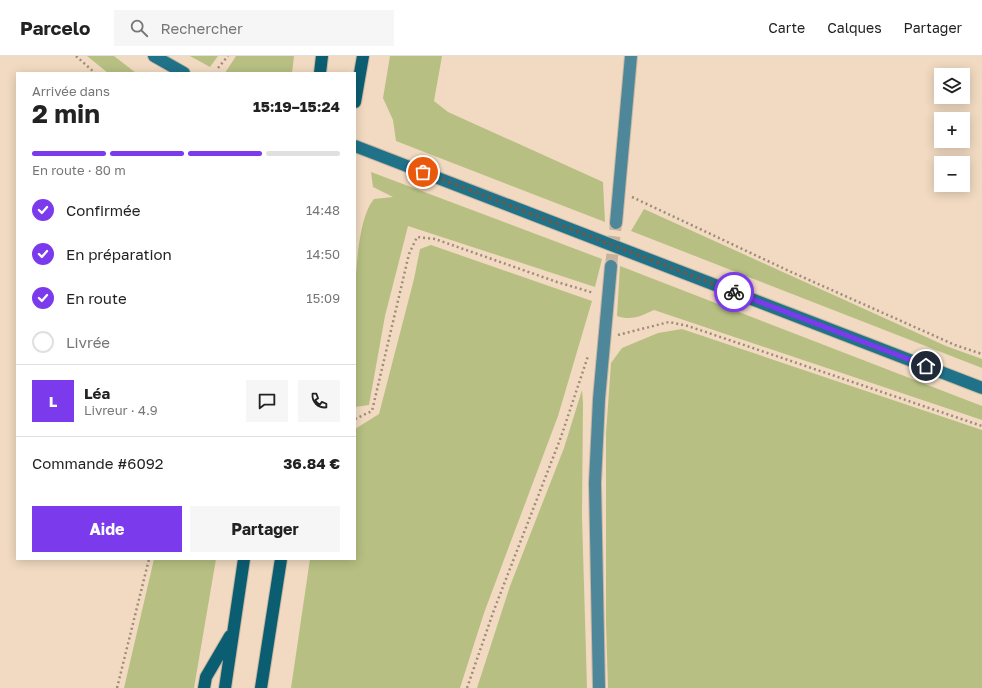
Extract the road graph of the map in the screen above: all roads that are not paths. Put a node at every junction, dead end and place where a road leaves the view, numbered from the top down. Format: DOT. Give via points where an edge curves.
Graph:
graph roads {
  1 [pos="154,56"];
  2 [pos="322,56"];
  3 [pos="363,56"];
  4 [pos="631,56"];
  5 [pos="182,72"];
  6 [pos="320,72"];
  7 [pos="356,96"];
  8 [pos="356,146"];
  9 [pos="616,223"];
  10 [pos="611,266"];
  11 [pos="982,388"];
  12 [pos="244,560"];
  13 [pos="281,560"];
  14 [pos="233,632"];
  15 [pos="264,667"];
  16 [pos="204,688"];
  17 [pos="225,688"];
  18 [pos="261,688"];
  19 [pos="269,688"];
  20 [pos="599,688"];
  1 -- 5 [label="main road"];
  2 -- 6 [label="highway"];
  3 -- 7 [label="highway"];
  4 -- 9 [label="street"];
  8 -- 11 [label="main road"];
  10 -- 20 [label="street" via="599,399 595,483"];
  12 -- 14 [label="highway"];
  13 -- 15 [label="highway"];
  14 -- 16 [label="highway" via="206,677"];
  14 -- 17 [label="highway"];
  15 -- 18 [label="highway"];
  15 -- 19 [label="highway"];
}
